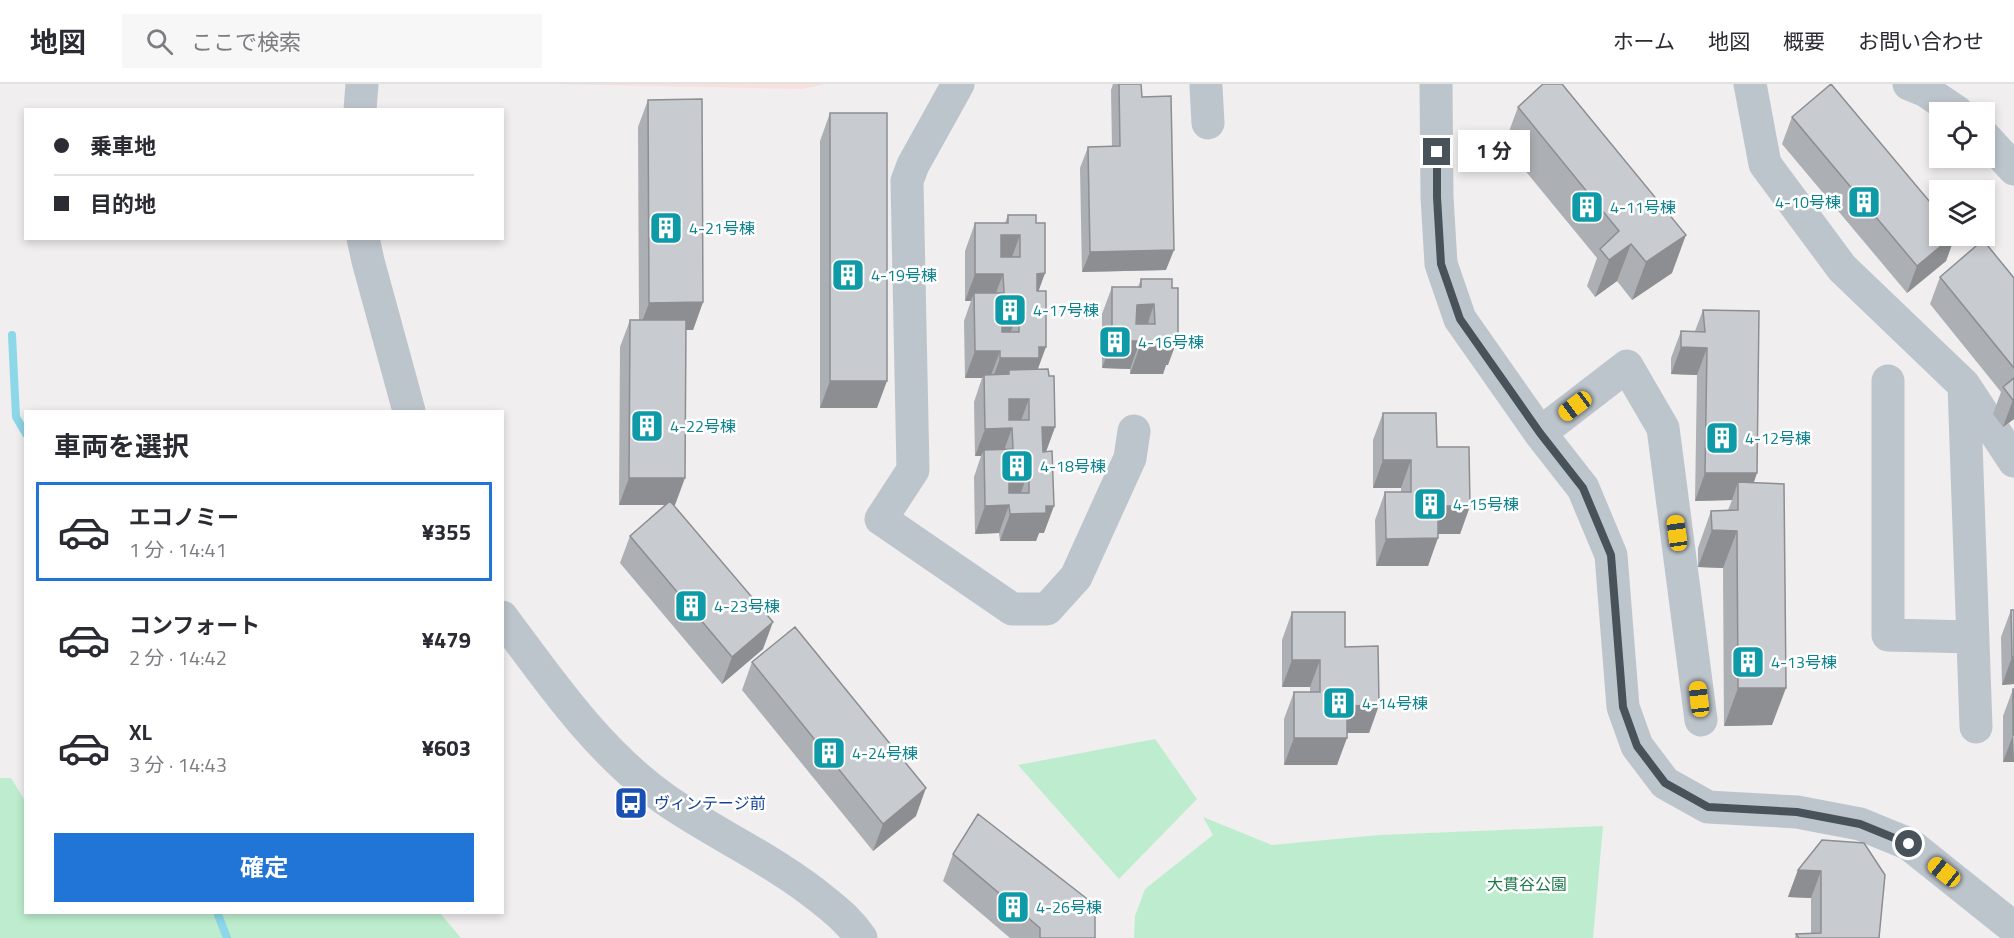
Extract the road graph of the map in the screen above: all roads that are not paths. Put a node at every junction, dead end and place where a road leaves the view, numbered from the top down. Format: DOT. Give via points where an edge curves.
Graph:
graph roads {
  1 [pos="362,84"];
  2 [pos="958,84"];
  3 [pos="1436,84"];
  4 [pos="1750,84"];
  5 [pos="1909,84"];
  6 [pos="1206,87"];
  7 [pos="1942,102"];
  8 [pos="360,108"];
  9 [pos="1208,123"];
  10 [pos="1995,148"];
  11 [pos="2014,169"];
  12 [pos="363,240"];
  13 [pos="1888,381"];
  14 [pos="1964,385"];
  15 [pos="409,410"];
  16 [pos="1134,431"];
  17 [pos="1540,433"];
  18 [pos="2014,461"];
  19 [pos="504,620"];
  20 [pos="1973,638"];
  21 [pos="1701,720"];
  22 [pos="1976,727"];
  23 [pos="2014,928"];
  24 [pos="861,938"];
  1 -- 8 [label="street"];
  2 -- 16 [label="street" via="907,181 913,470 881,519 1012,609 1047,609 1076,577 1130,458"];
  3 -- 17 [label="street" via="1441,264 1460,319"];
  4 -- 14 [label="street" via="1765,164 1842,268"];
  5 -- 7 [label="street"];
  6 -- 9 [label="street"];
  10 -- 11 [label="street"];
  12 -- 15 [label="street"];
  13 -- 20 [label="street" via="1888,635"];
  14 -- 18 [label="street"];
  14 -- 20 [label="street"];
  17 -- 21 [label="street" via="1627,366 1663,428"];
  17 -- 23 [label="street" via="1583,488 1611,555 1623,707 1637,746 1665,783 1708,807 1797,812 1860,824 1909,844"];
  19 -- 24 [label="street" via="548,680 620,761 707,827 804,885 851,923"];
  20 -- 22 [label="street"];
}
